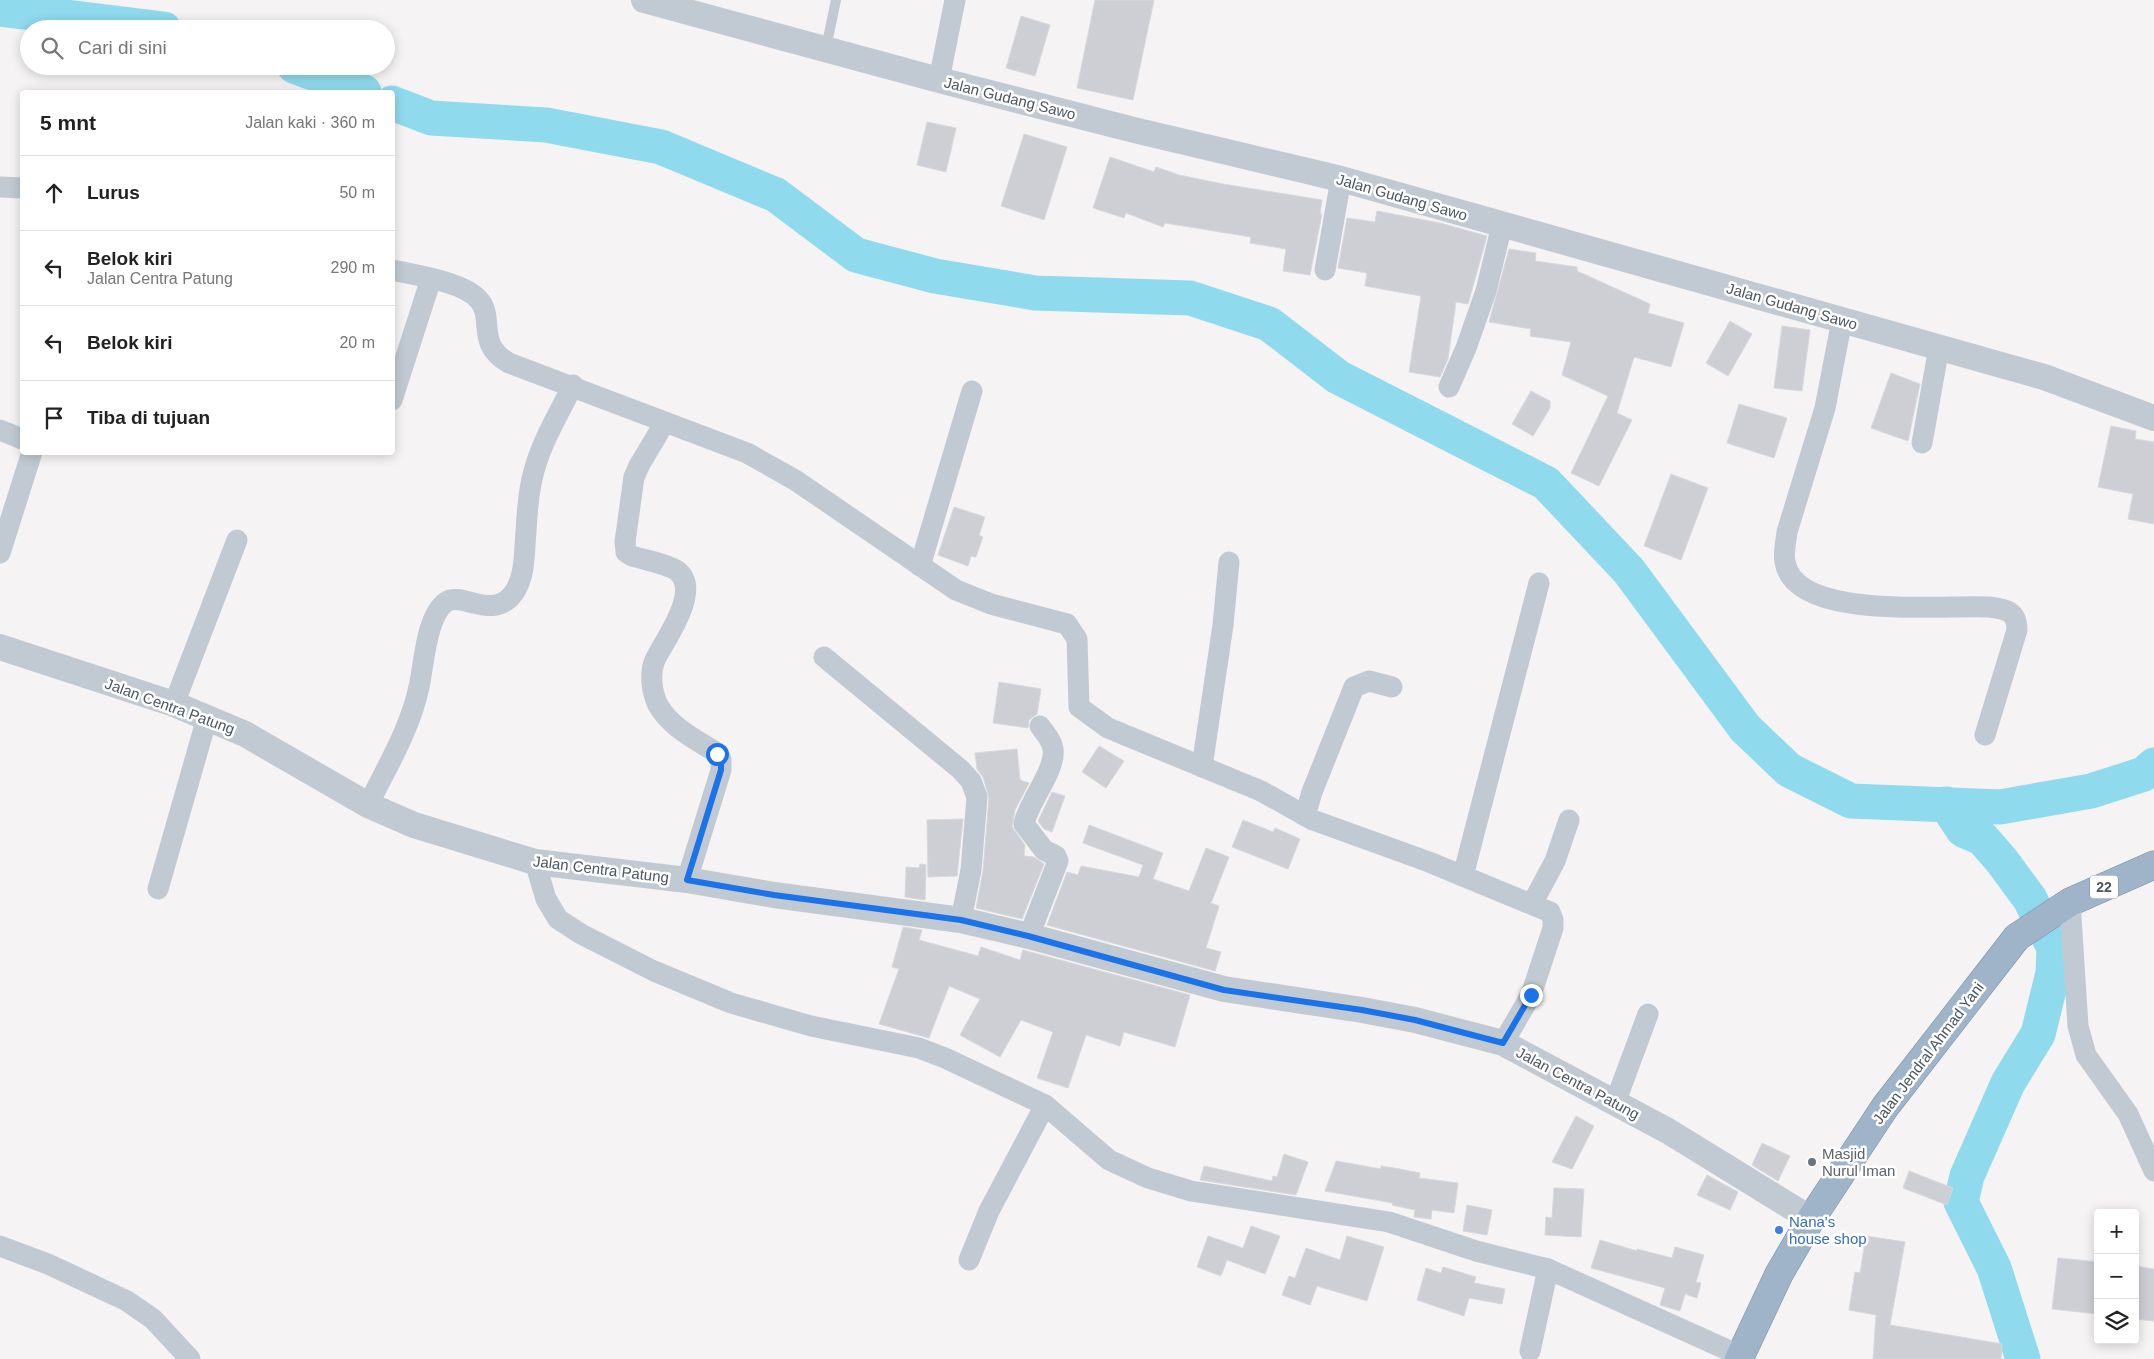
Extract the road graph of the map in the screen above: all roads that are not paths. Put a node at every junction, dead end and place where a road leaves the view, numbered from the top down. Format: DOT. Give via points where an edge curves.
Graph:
graph roads {
  1 [pos="644,0"];
  2 [pos="836,0"];
  3 [pos="955,0"];
  4 [pos="826,50"];
  5 [pos="939,80"];
  6 [pos="1341,179"];
  7 [pos="0,187"];
  8 [pos="20,188"];
  9 [pos="1502,225"];
  10 [pos="1326,270"];
  11 [pos="395,271"];
  12 [pos="431,279"];
  13 [pos="1842,320"];
  14 [pos="1939,347"];
  15 [pos="573,386"];
  16 [pos="1448,387"];
  17 [pos="395,391"];
  18 [pos="972,391"];
  19 [pos="2154,418"];
  20 [pos="665,422"];
  21 [pos="0,430"];
  22 [pos="20,438"];
  23 [pos="1922,443"];
  24 [pos="31,455"];
  25 [pos="5,523"];
  26 [pos="237,540"];
  27 [pos="0,553"];
  28 [pos="1229,562"];
  29 [pos="920,566"];
  30 [pos="1540,583"];
  31 [pos="0,647"];
  32 [pos="824,657"];
  33 [pos="1392,687"];
  34 [pos="174,704"];
  35 [pos="207,718"];
  36 [pos="1040,726"];
  37 [pos="1985,735"];
  38 [pos="1202,766"];
  39 [pos="368,805"];
  40 [pos="1305,816"];
  41 [pos="1569,820"];
  42 [pos="535,862"];
  43 [pos="2154,865"];
  44 [pos="1463,876"];
  45 [pos="687,880"];
  46 [pos="158,889"];
  47 [pos="1532,904"];
  48 [pos="2062,907"];
  49 [pos="961,920"];
  50 [pos="1028,936"];
  51 [pos="1648,1014"];
  52 [pos="1503,1043"];
  53 [pos="1615,1103"];
  54 [pos="1044,1105"];
  55 [pos="2154,1171"];
  56 [pos="1811,1219"];
  57 [pos="0,1246"];
  58 [pos="969,1260"];
  59 [pos="1548,1269"];
  60 [pos="1530,1351"];
  61 [pos="1740,1357"];
  62 [pos="190,1359"];
  1 -- 4 [label="street, Jalan Gudang Sawo"];
  2 -- 4 [label="lane"];
  3 -- 5 [label="street"];
  4 -- 5 [label="street, Jalan Gudang Sawo"];
  5 -- 6 [label="street, Jalan Gudang Sawo"];
  6 -- 9 [label="street, Jalan Gudang Sawo"];
  6 -- 10 [label="street"];
  7 -- 8 [label="street"];
  9 -- 13 [label="street, Jalan Gudang Sawo"];
  9 -- 16 [label="street" via="1486,291"];
  11 -- 12 [label="street"];
  12 -- 15 [label="street" via="467,291 479,300 488,339 498,356"];
  12 -- 17 [label="street"];
  13 -- 14 [label="street, Jalan Gudang Sawo"];
  13 -- 37 [label="street" via="1825,408 1787,532 1786,566 1792,577 1806,589 1848,603 1884,608 1989,607 2014,615 2018,630"];
  14 -- 19 [label="street, Jalan Gudang Sawo" via="2044,377"];
  14 -- 23 [label="street"];
  15 -- 20 [label="street"];
  15 -- 39 [label="street" via="532,477 523,570 513,594 486,607 456,599 446,602 437,613 426,642 410,720"];
  18 -- 29 [label="street"];
  20 -- 29 [label="street" via="747,453 795,480"];
  20 -- 45 [label="street" via="634,477 626,552 677,571 683,581 682,608 654,661 655,697 673,724 721,759 721,770"];
  21 -- 22 [label="street"];
  24 -- 25 [label="street"];
  25 -- 27 [label="street"];
  26 -- 34 [label="street"];
  28 -- 38 [label="street" via="1219,660"];
  29 -- 38 [label="street" via="956,590 991,604 1066,624 1077,639 1079,707 1108,728"];
  30 -- 44 [label="street"];
  31 -- 34 [label="street, Jalan Centra Patung"];
  32 -- 49 [label="street" via="971,781 977,797 975,829 972,870"];
  33 -- 40 [label="street" via="1369,681 1354,688"];
  34 -- 35 [label="street, Jalan Centra Patung"];
  35 -- 39 [label="street, Jalan Centra Patung" via="245,734"];
  35 -- 46 [label="street"];
  36 -- 50 [label="street" via="1051,743 1054,759 1024,824 1044,850 1056,856 1058,861"];
  38 -- 40 [label="street" via="1261,791"];
  39 -- 42 [label="street, Jalan Centra Patung" via="414,825"];
  40 -- 44 [label="street"];
  41 -- 47 [label="street" via="1555,861"];
  42 -- 45 [label="street, Jalan Centra Patung"];
  42 -- 54 [label="street" via="546,899 558,919 654,971 731,1004 811,1026 919,1048"];
  43 -- 48 [label="highway, Jalan Jendral Ahmad Yani / 22"];
  44 -- 47 [label="street"];
  45 -- 49 [label="street, Jalan Centra Patung"];
  47 -- 52 [label="street" via="1550,912 1553,928 1531,995"];
  48 -- 55 [label="street" via="2078,1026 2086,1054 2128,1114"];
  48 -- 56 [label="highway, Jalan Jendral Ahmad Yani / 22" via="2018,936 1886,1107"];
  49 -- 50 [label="street, Jalan Centra Patung"];
  50 -- 52 [label="street, Jalan Centra Patung" via="1224,990 1415,1020"];
  51 -- 53 [label="street"];
  52 -- 53 [label="street, Jalan Centra Patung"];
  53 -- 56 [label="street, Jalan Centra Patung" via="1668,1131"];
  54 -- 58 [label="street" via="989,1211"];
  54 -- 59 [label="street" via="1109,1160 1148,1178 1191,1191 1389,1222 1476,1251"];
  56 -- 61 [label="highway, Jalan Jendral Ahmad Yani / 22" via="1779,1274"];
  57 -- 62 [label="street" via="48,1264 127,1301 152,1319"];
  59 -- 60 [label="street"];
  59 -- 61 [label="street"];
}
